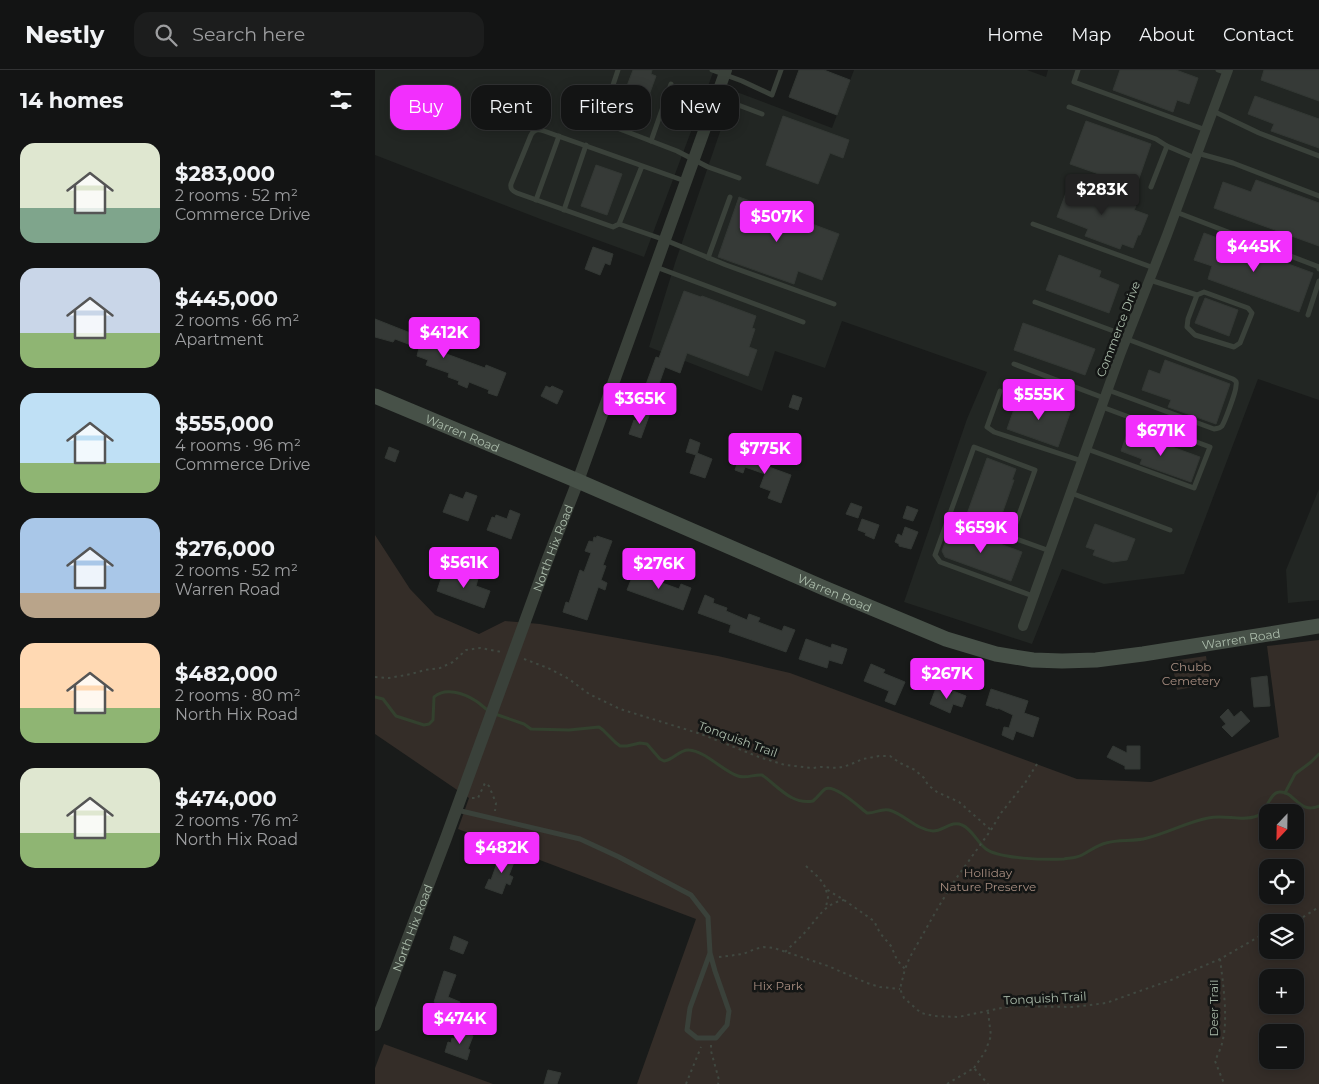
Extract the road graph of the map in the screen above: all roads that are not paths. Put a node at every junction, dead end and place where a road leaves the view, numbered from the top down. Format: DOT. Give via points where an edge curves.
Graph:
graph roads {
  1 [pos="618,70"];
  2 [pos="781,70"];
  3 [pos="1078,70"];
  4 [pos="1224,71"];
  5 [pos="721,72"];
  6 [pos="671,84"];
  7 [pos="718,85"];
  8 [pos="739,105"];
  9 [pos="1069,108"];
  10 [pos="1213,111"];
  11 [pos="762,114"];
  12 [pos="704,130"];
  13 [pos="1206,130"];
  14 [pos="559,136"];
  15 [pos="651,141"];
  16 [pos="586,146"];
  17 [pos="1167,146"];
  18 [pos="1197,156"];
  19 [pos="1319,156"];
  20 [pos="694,160"];
  21 [pos="642,166"];
  22 [pos="739,178"];
  23 [pos="685,181"];
  24 [pos="1151,188"];
  25 [pos="1319,196"];
  26 [pos="729,197"];
  27 [pos="537,200"];
  28 [pos="564,210"];
  29 [pos="1176,212"];
  30 [pos="619,224"];
  31 [pos="1033,224"];
  32 [pos="665,240"];
  33 [pos="709,258"];
  34 [pos="655,266"];
  35 [pos="1155,268"];
  36 [pos="1319,269"];
  37 [pos="1150,280"];
  38 [pos="1319,281"];
  39 [pos="1197,295"];
  40 [pos="1035,302"];
  41 [pos="834,304"];
  42 [pos="1308,316"];
  43 [pos="803,322"];
  44 [pos="1127,338"];
  45 [pos="1014,364"];
  46 [pos="1000,390"];
  47 [pos="375,396"];
  48 [pos="1105,398"];
  49 [pos="1087,449"];
  50 [pos="1082,462"];
  51 [pos="578,481"];
  52 [pos="1071,493"];
  53 [pos="949,515"];
  54 [pos="1170,530"];
  55 [pos="1011,537"];
  56 [pos="1050,551"];
  57 [pos="1033,596"];
  58 [pos="1023,626"];
  59 [pos="1319,626"];
  60 [pos="458,804"];
  61 [pos="711,955"];
  62 [pos="375,1025"];
  1 -- 15 [label="lane" via="602,118 604,123"];
  2 -- 5 [label="lane" via="772,95"];
  3 -- 13 [label="lane" via="1073,82"];
  4 -- 10 [label="street, Commerce Drive"];
  5 -- 7 [label="street, North Hix Road"];
  6 -- 15 [label="lane"];
  8 -- 11 [label="lane"];
  9 -- 17 [label="lane" via="1156,139"];
  10 -- 13 [label="street, Commerce Drive"];
  10 -- 19 [label="lane"];
  12 -- 20 [label="street, North Hix Road"];
  13 -- 18 [label="street, Commerce Drive"];
  14 -- 16 [label="lane"];
  14 -- 27 [label="lane"];
  14 -- 27 [label="lane" via="542,130 533,131 511,184 514,192"];
  15 -- 20 [label="lane"];
  16 -- 21 [label="lane"];
  16 -- 28 [label="lane"];
  17 -- 18 [label="lane"];
  17 -- 24 [label="lane"];
  18 -- 25 [label="lane" via="1233,163"];
  18 -- 29 [label="street, Commerce Drive"];
  20 -- 22 [label="lane"];
  20 -- 23 [label="street, North Hix Road"];
  21 -- 23 [label="lane"];
  21 -- 30 [label="lane"];
  23 -- 32 [label="street, North Hix Road"];
  26 -- 33 [label="lane"];
  27 -- 28 [label="lane"];
  28 -- 30 [label="lane" via="610,226"];
  29 -- 35 [label="street, Commerce Drive"];
  29 -- 36 [label="lane"];
  30 -- 32 [label="lane"];
  31 -- 35 [label="lane"];
  32 -- 33 [label="lane"];
  32 -- 34 [label="street, North Hix Road"];
  33 -- 41 [label="lane"];
  34 -- 43 [label="lane"];
  34 -- 51 [label="street, North Hix Road"];
  35 -- 37 [label="street, Commerce Drive"];
  37 -- 39 [label="lane"];
  37 -- 44 [label="street, Commerce Drive"];
  38 -- 42 [label="lane"];
  39 -- 39 [label="lane" via="1204,292 1248,308 1252,313 1241,343 1234,347 1195,335 1187,327"];
  40 -- 44 [label="lane"];
  44 -- 48 [label="street, Commerce Drive"];
  44 -- 48 [label="lane" via="1233,378 1237,385 1231,403 1221,426 1214,429"];
  45 -- 48 [label="lane"];
  46 -- 50 [label="lane" via="987,427"];
  47 -- 51 [label="main road, Warren Road"];
  48 -- 49 [label="street, Commerce Drive"];
  48 -- 49 [label="lane" via="1210,447 1194,488"];
  49 -- 50 [label="street, Commerce Drive"];
  50 -- 52 [label="street, Commerce Drive"];
  51 -- 59 [label="main road, Warren Road" via="823,588 947,639 996,654 1033,660 1096,660"];
  51 -- 60 [label="street, North Hix Road"];
  52 -- 54 [label="lane"];
  52 -- 56 [label="street, Commerce Drive"];
  53 -- 55 [label="lane"];
  53 -- 55 [label="lane" via="975,446 1035,470"];
  53 -- 57 [label="lane" via="935,555 940,562"];
  55 -- 56 [label="lane"];
  56 -- 57 [label="street, Commerce Drive"];
  57 -- 58 [label="street, Commerce Drive"];
  60 -- 61 [label="lane" via="494,818 580,839 691,895 708,917"];
  60 -- 62 [label="street, North Hix Road"];
  61 -- 61 [label="lane" via="690,1008 687,1030 697,1038 716,1038 727,1025 729,1011"];
}
